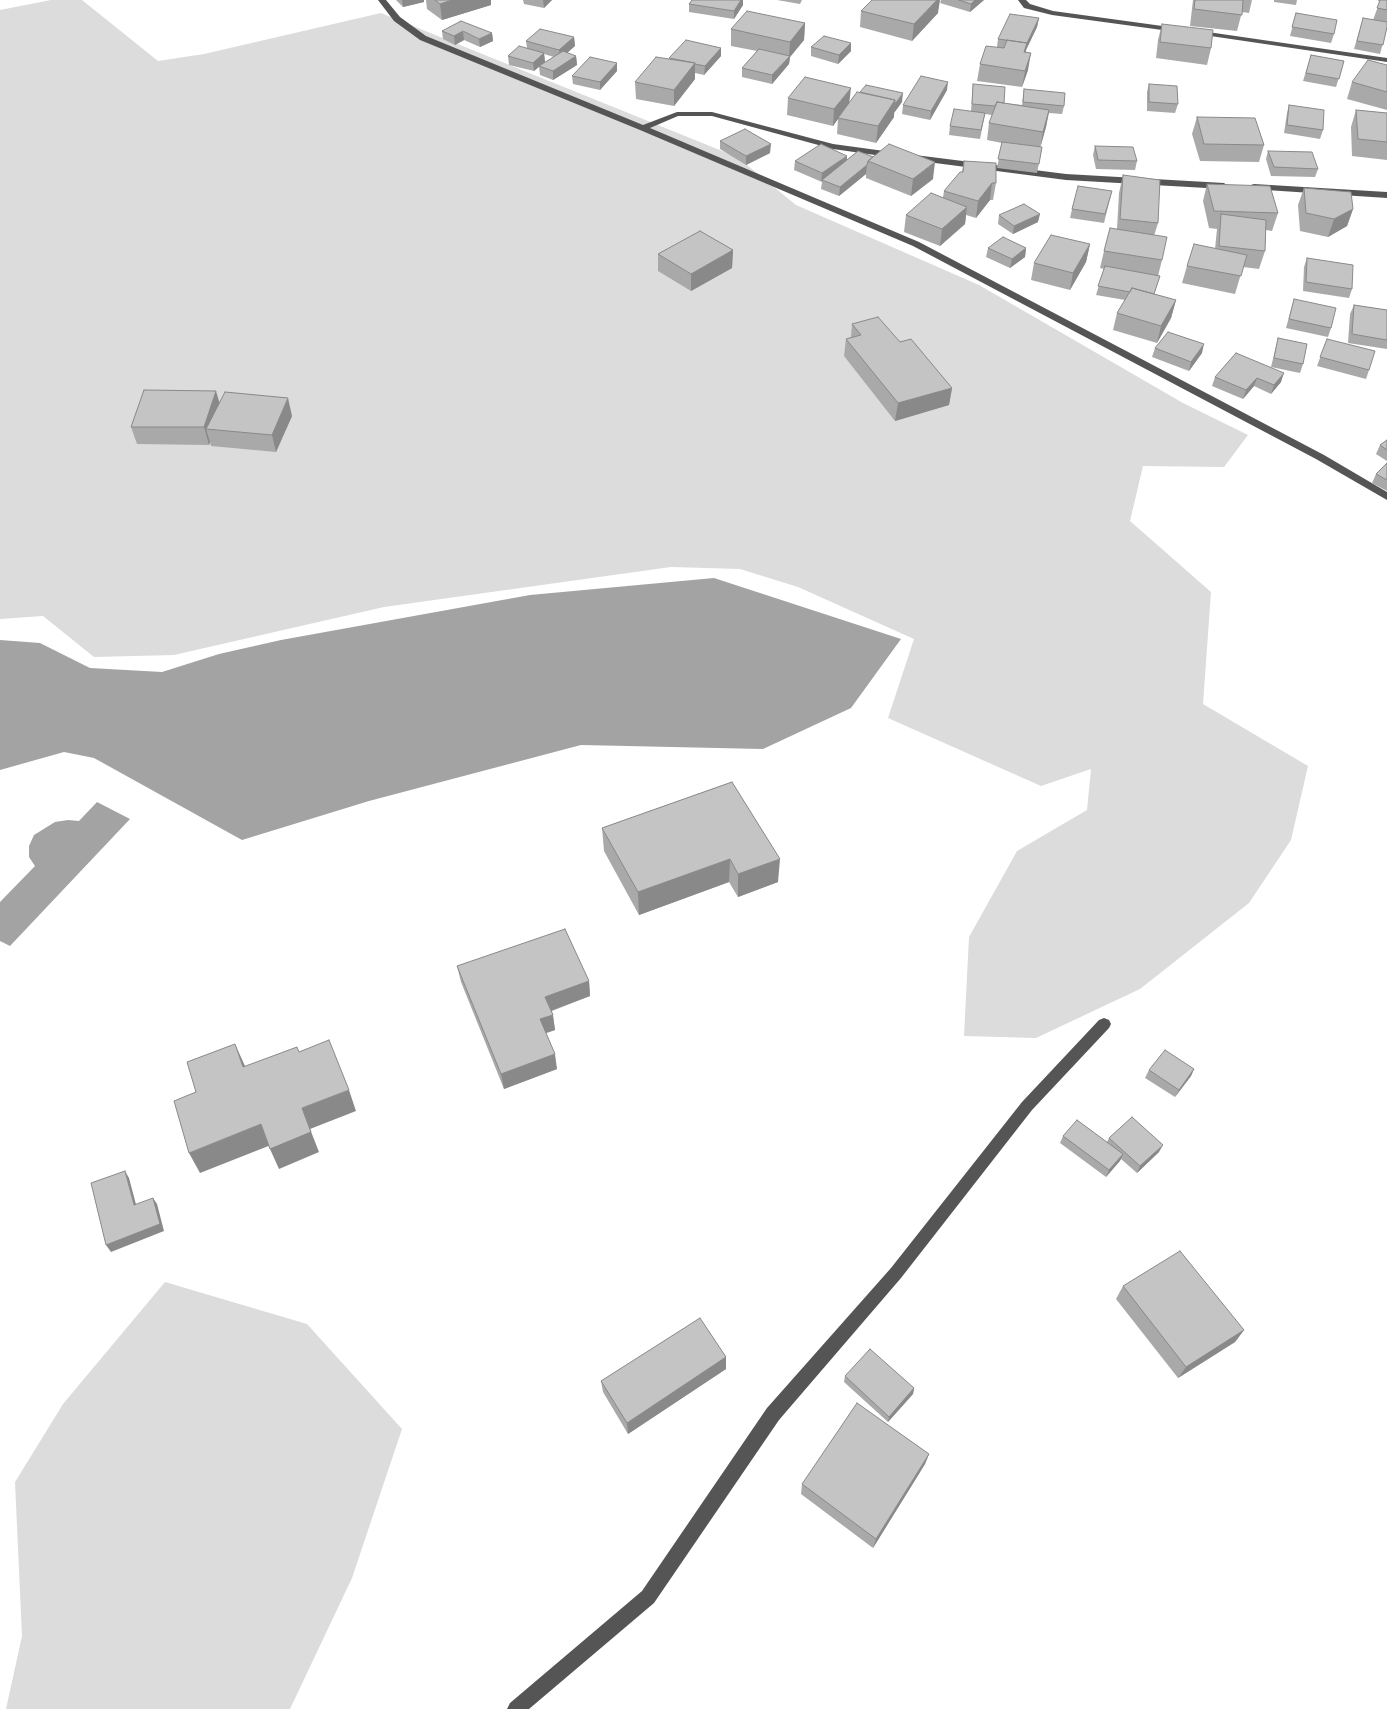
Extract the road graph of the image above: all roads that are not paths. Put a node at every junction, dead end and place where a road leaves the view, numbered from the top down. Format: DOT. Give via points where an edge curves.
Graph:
graph roads {
  1 [pos="382,0"];
  2 [pos="1022,0"];
  3 [pos="1387,60"];
  4 [pos="644,128"];
  5 [pos="1387,195"];
  6 [pos="1387,497"];
  7 [pos="1104,1024"];
  8 [pos="516,1709"];
  1 -- 4 [label="street" via="397,19 423,38"];
  2 -- 3 [label="street" via="1027,6 1052,13"];
  4 -- 5 [label="street" via="677,114 712,114 833,146 1066,177"];
  4 -- 6 [label="street" via="916,244 1320,457"];
  7 -- 8 [label="street" via="1027,1106 896,1273 773,1414 648,1597"];
}
